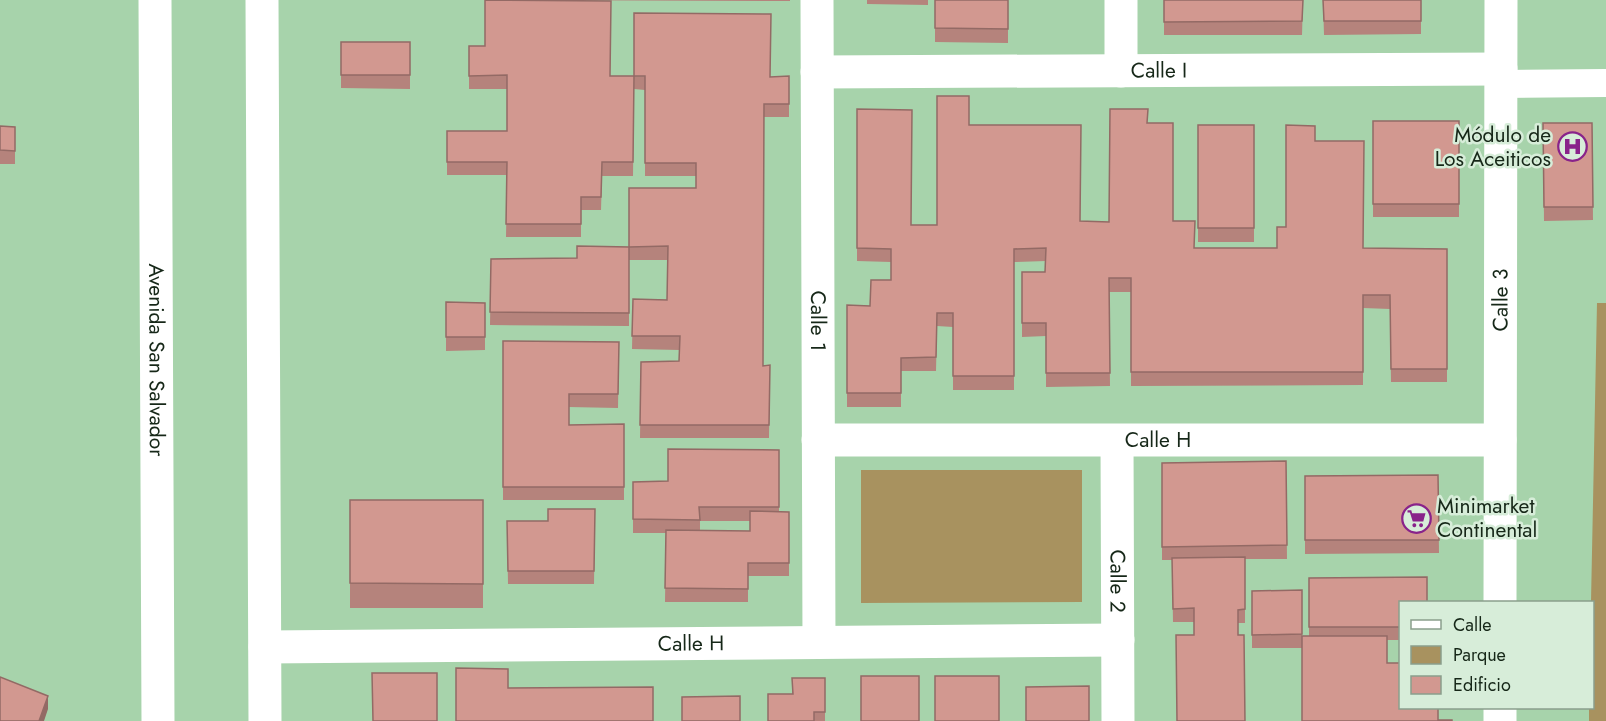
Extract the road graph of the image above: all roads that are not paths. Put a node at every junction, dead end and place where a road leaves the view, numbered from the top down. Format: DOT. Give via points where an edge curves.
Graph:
graph roads {
  1 [pos="155,0"];
  2 [pos="262,0"];
  3 [pos="817,0"];
  4 [pos="1121,0"];
  5 [pos="1501,0"];
  6 [pos="1121,71"];
  7 [pos="818,72"];
  8 [pos="1501,77"];
  9 [pos="1606,83"];
  10 [pos="818,440"];
  11 [pos="1500,440"];
  12 [pos="1117,441"];
  13 [pos="1500,601"];
  14 [pos="1118,639"];
  15 [pos="819,642"];
  16 [pos="265,647"];
  17 [pos="158,721"];
  18 [pos="265,721"];
  19 [pos="1118,721"];
  1 -- 17 [label="street, Avenida San Salvador"];
  2 -- 16 [label="street"];
  3 -- 7 [label="street, Calle 1"];
  4 -- 6 [label="street"];
  5 -- 8 [label="street, Calle 3"];
  6 -- 7 [label="street, Calle I"];
  6 -- 8 [label="street, Calle I"];
  7 -- 10 [label="street, Calle 1"];
  8 -- 9 [label="lane"];
  8 -- 11 [label="street, Calle 3"];
  10 -- 12 [label="street, Calle H"];
  10 -- 15 [label="street, Calle 1"];
  11 -- 12 [label="street, Calle H"];
  11 -- 13 [label="street, Calle 3"];
  12 -- 14 [label="street, Calle 2"];
  14 -- 15 [label="street, Calle H"];
  14 -- 19 [label="street, Calle 2"];
  15 -- 16 [label="street, Calle H"];
  16 -- 18 [label="street"];
}
